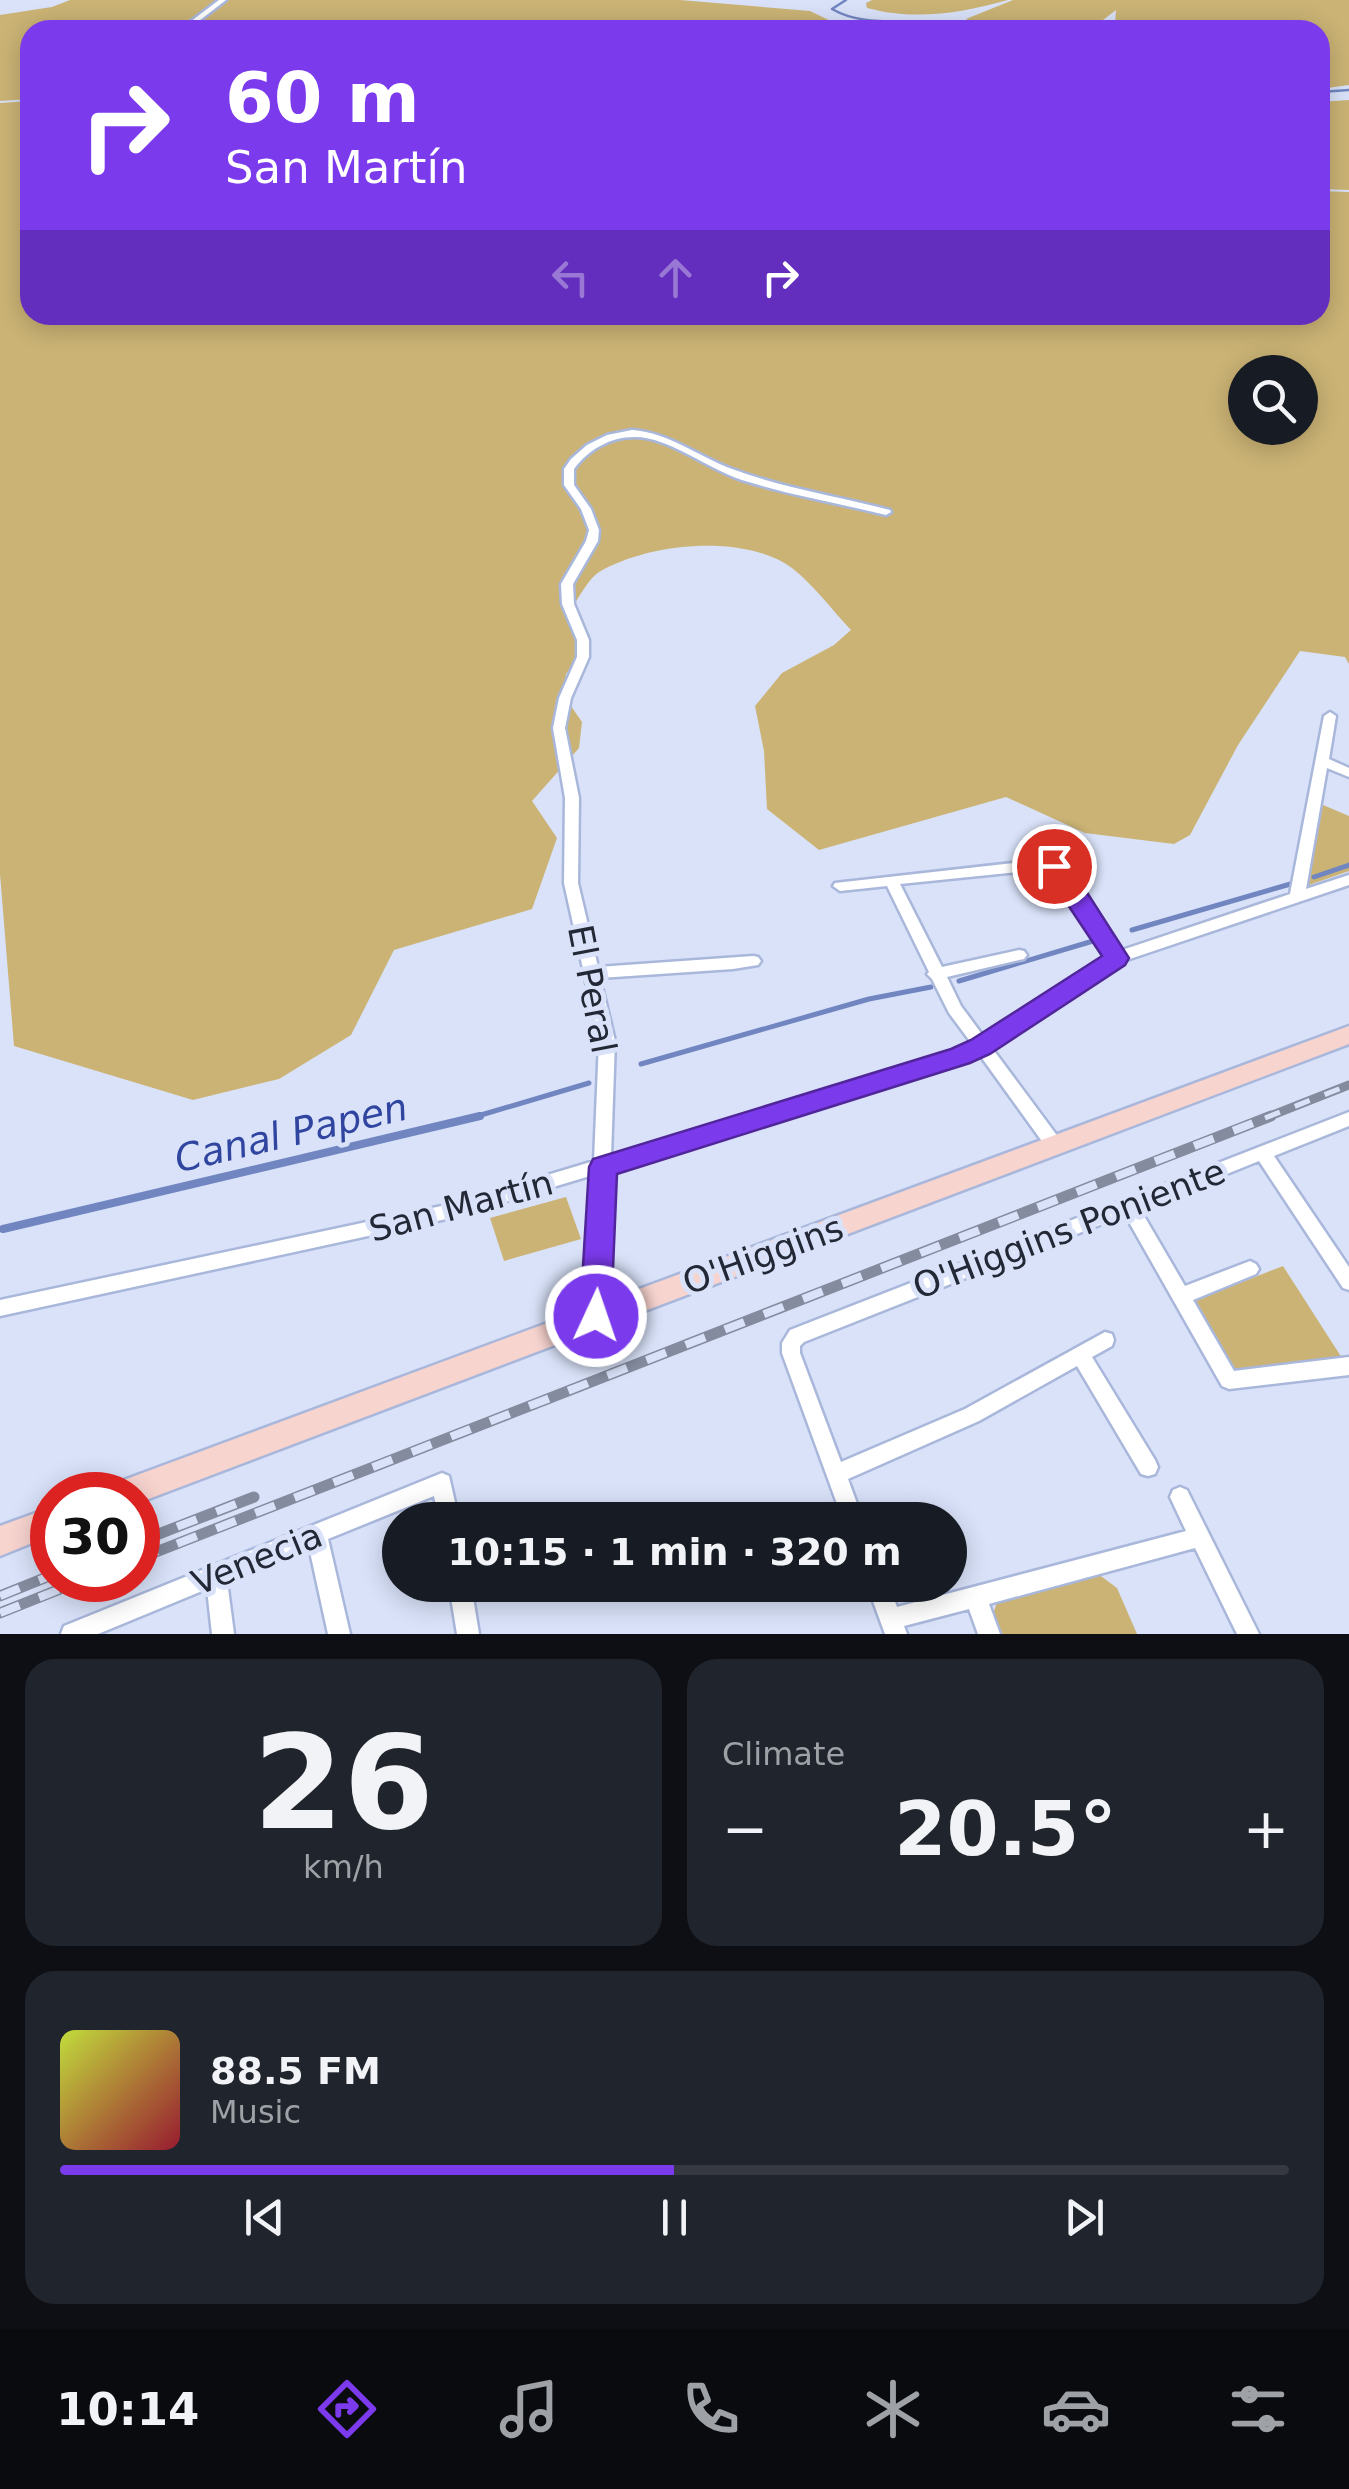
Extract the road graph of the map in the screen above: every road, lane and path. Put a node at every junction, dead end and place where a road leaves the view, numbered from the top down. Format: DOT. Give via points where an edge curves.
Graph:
graph roads {
  1 [pos="222,0"];
  2 [pos="196,20"];
  3 [pos="886,512"];
  4 [pos="1330,716"];
  5 [pos="1322,761"];
  6 [pos="1349,772"];
  7 [pos="890,880"];
  8 [pos="1349,880"];
  9 [pos="840,886"];
  10 [pos="1297,897"];
  11 [pos="1020,955"];
  12 [pos="1116,958"];
  13 [pos="754,962"];
  14 [pos="592,974"];
  15 [pos="935,974"];
  16 [pos="1349,1035"];
  17 [pos="981,1047"];
  18 [pos="1347,1123"];
  19 [pos="1055,1146"];
  20 [pos="1262,1153"];
  21 [pos="603,1167"];
  22 [pos="1129,1206"];
  23 [pos="1250,1269"];
  24 [pos="1349,1282"];
  25 [pos="1181,1296"];
  26 [pos="0,1308"];
  27 [pos="596,1316"];
  28 [pos="1105,1340"];
  29 [pos="1080,1354"];
  30 [pos="1349,1366"];
  31 [pos="1148,1468"];
  32 [pos="836,1474"];
  33 [pos="160,1480"];
  34 [pos="1180,1497"];
  35 [pos="396,1502"];
  36 [pos="445,1502"];
  37 [pos="846,1502"];
  38 [pos="382,1508"];
  39 [pos="30,1529"];
  40 [pos="318,1534"];
  41 [pos="1200,1536"];
  42 [pos="0,1540"];
  43 [pos="216,1576"];
  44 [pos="976,1597"];
  45 [pos="463,1602"];
  46 [pos="884,1602"];
  47 [pos="894,1627"];
  48 [pos="95,1630"];
  49 [pos="72,1634"];
  50 [pos="223,1634"];
  51 [pos="339,1634"];
  52 [pos="468,1634"];
  53 [pos="988,1634"];
  54 [pos="1248,1634"];
  1 -- 2 [label="street"];
  3 -- 14 [label="street, El Peral" via="740,476 643,434 614,437 571,464 569,486 594,530 567,584 584,648 559,720 572,798 574,901"];
  4 -- 5 [label="street"];
  5 -- 6 [label="street"];
  5 -- 10 [label="street"];
  7 -- 9 [label="street"];
  7 -- 12 [label="street" via="1054,866"];
  7 -- 15 [label="street"];
  8 -- 10 [label="street, San Martín"];
  10 -- 12 [label="street, San Martín"];
  11 -- 15 [label="street"];
  12 -- 17 [label="street, San Martín"];
  13 -- 14 [label="street"];
  14 -- 21 [label="street, El Peral" via="608,1041"];
  15 -- 17 [label="street"];
  16 -- 19 [label="street, O'Higgins"];
  17 -- 19 [label="street"];
  17 -- 21 [label="street, San Martín"];
  18 -- 20 [label="street, O'Higgins Poniente"];
  19 -- 27 [label="street, O'Higgins"];
  20 -- 22 [label="street, O'Higgins Poniente"];
  20 -- 24 [label="street"];
  21 -- 26 [label="street, San Martín" via="383,1228"];
  21 -- 27 [label="street, El Peral"];
  22 -- 25 [label="street"];
  22 -- 32 [label="street, O'Higgins Poniente" via="797,1336 791,1353"];
  23 -- 25 [label="street"];
  25 -- 30 [label="street" via="1229,1380"];
  27 -- 33 [label="street, O'Higgins"];
  28 -- 29 [label="street"];
  29 -- 31 [label="street"];
  29 -- 32 [label="street" via="972,1415"];
  32 -- 37 [label="street"];
  34 -- 41 [label="street"];
  35 -- 36 [label="street, Venecia" via="442,1483"];
  38 -- 40 [label="street, Venecia"];
  39 -- 42 [label="street"];
  40 -- 43 [label="street, Venecia"];
  40 -- 51 [label="street"];
  41 -- 44 [label="street"];
  41 -- 54 [label="street"];
  43 -- 48 [label="street, Venecia"];
  43 -- 50 [label="street"];
  44 -- 47 [label="street"];
  44 -- 53 [label="street"];
  45 -- 52 [label="street"];
  46 -- 47 [label="street"];
  48 -- 49 [label="street, Venecia"];
}
